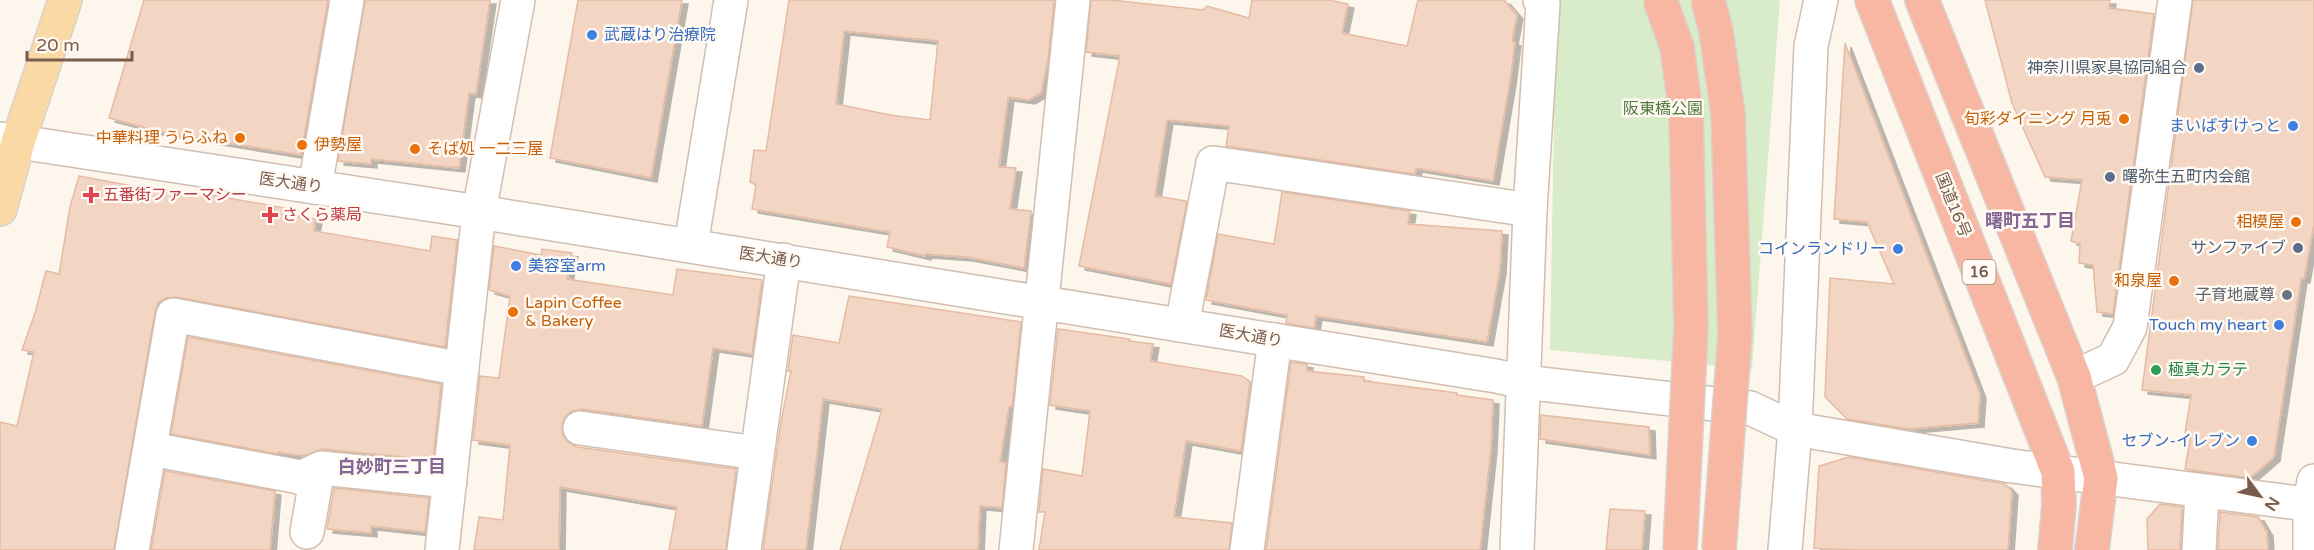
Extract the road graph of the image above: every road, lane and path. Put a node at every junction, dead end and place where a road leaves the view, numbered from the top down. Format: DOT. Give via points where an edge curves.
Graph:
graph roads {
  1 [pos="65,0"];
  2 [pos="347,0"];
  3 [pos="518,0"];
  4 [pos="731,0"];
  5 [pos="1073,0"];
  6 [pos="1540,0"];
  7 [pos="1660,0"];
  8 [pos="1708,0"];
  9 [pos="1821,0"];
  10 [pos="1872,0"];
  11 [pos="1922,0"];
  12 [pos="2175,0"];
  13 [pos="9,141"];
  14 [pos="315,187"];
  15 [pos="0,209"];
  16 [pos="1530,210"];
  17 [pos="479,212"];
  18 [pos="691,245"];
  19 [pos="784,260"];
  20 [pos="1041,301"];
  21 [pos="1182,325"];
  22 [pos="1275,340"];
  23 [pos="462,369"];
  24 [pos="2074,377"];
  25 [pos="1523,382"];
  26 [pos="580,428"];
  27 [pos="1795,429"];
  28 [pos="151,449"];
  29 [pos="757,453"];
  30 [pos="2058,472"];
  31 [pos="301,478"];
  32 [pos="2101,478"];
  33 [pos="450,481"];
  34 [pos="2202,492"];
  35 [pos="2313,496"];
  36 [pos="307,532"];
  37 [pos="132,550"];
  38 [pos="442,550"];
  39 [pos="744,550"];
  40 [pos="1016,550"];
  41 [pos="1247,550"];
  42 [pos="1517,550"];
  43 [pos="1680,550"];
  44 [pos="1719,550"];
  45 [pos="1785,550"];
  46 [pos="2055,550"];
  47 [pos="2092,550"];
  48 [pos="2199,550"];
  49 [pos="2310,550"];
  1 -- 13 [label="main road"];
  2 -- 14 [label="street"];
  3 -- 17 [label="street"];
  4 -- 18 [label="street"];
  5 -- 20 [label="street"];
  6 -- 16 [label="street" via="1543,4"];
  7 -- 43 [label="highway, bridge" via="1677,47 1686,113 1691,327"];
  8 -- 44 [label="highway, bridge" via="1728,113 1735,335"];
  9 -- 27 [label="street" via="1811,46"];
  10 -- 30 [label="highway, 国道16号 / 16"];
  11 -- 24 [label="highway"];
  12 -- 24 [label="street" via="2130,327 2113,359"];
  13 -- 14 [label="street, 医大通り"];
  13 -- 15 [label="main road"];
  14 -- 17 [label="street, 医大通り"];
  16 -- 21 [label="street" via="1213,163"];
  16 -- 25 [label="street"];
  17 -- 18 [label="street, 医大通り"];
  17 -- 23 [label="street"];
  18 -- 19 [label="street, 医大通り"];
  19 -- 20 [label="street, 医大通り"];
  19 -- 29 [label="street"];
  20 -- 21 [label="street, 医大通り"];
  20 -- 40 [label="street"];
  21 -- 22 [label="street, 医大通り"];
  22 -- 25 [label="street, 医大通り"];
  22 -- 41 [label="street"];
  23 -- 28 [label="street" via="173,315"];
  23 -- 33 [label="street"];
  24 -- 32 [label="highway"];
  25 -- 27 [label="street, 医大通り" via="1750,408"];
  25 -- 42 [label="street"];
  26 -- 29 [label="street"];
  27 -- 30 [label="street, 医大通り"];
  27 -- 45 [label="street"];
  28 -- 31 [label="street"];
  28 -- 37 [label="street"];
  29 -- 39 [label="street"];
  30 -- 32 [label="street, 医大通り"];
  30 -- 46 [label="highway, 国道16号 / 16"];
  31 -- 33 [label="street" via="321,468"];
  31 -- 36 [label="street" via="315,480"];
  32 -- 34 [label="street, 医大通り"];
  32 -- 47 [label="highway"];
  33 -- 38 [label="street"];
  34 -- 35 [label="street, 医大通り"];
  34 -- 48 [label="street"];
  35 -- 49 [label="street"];
}
